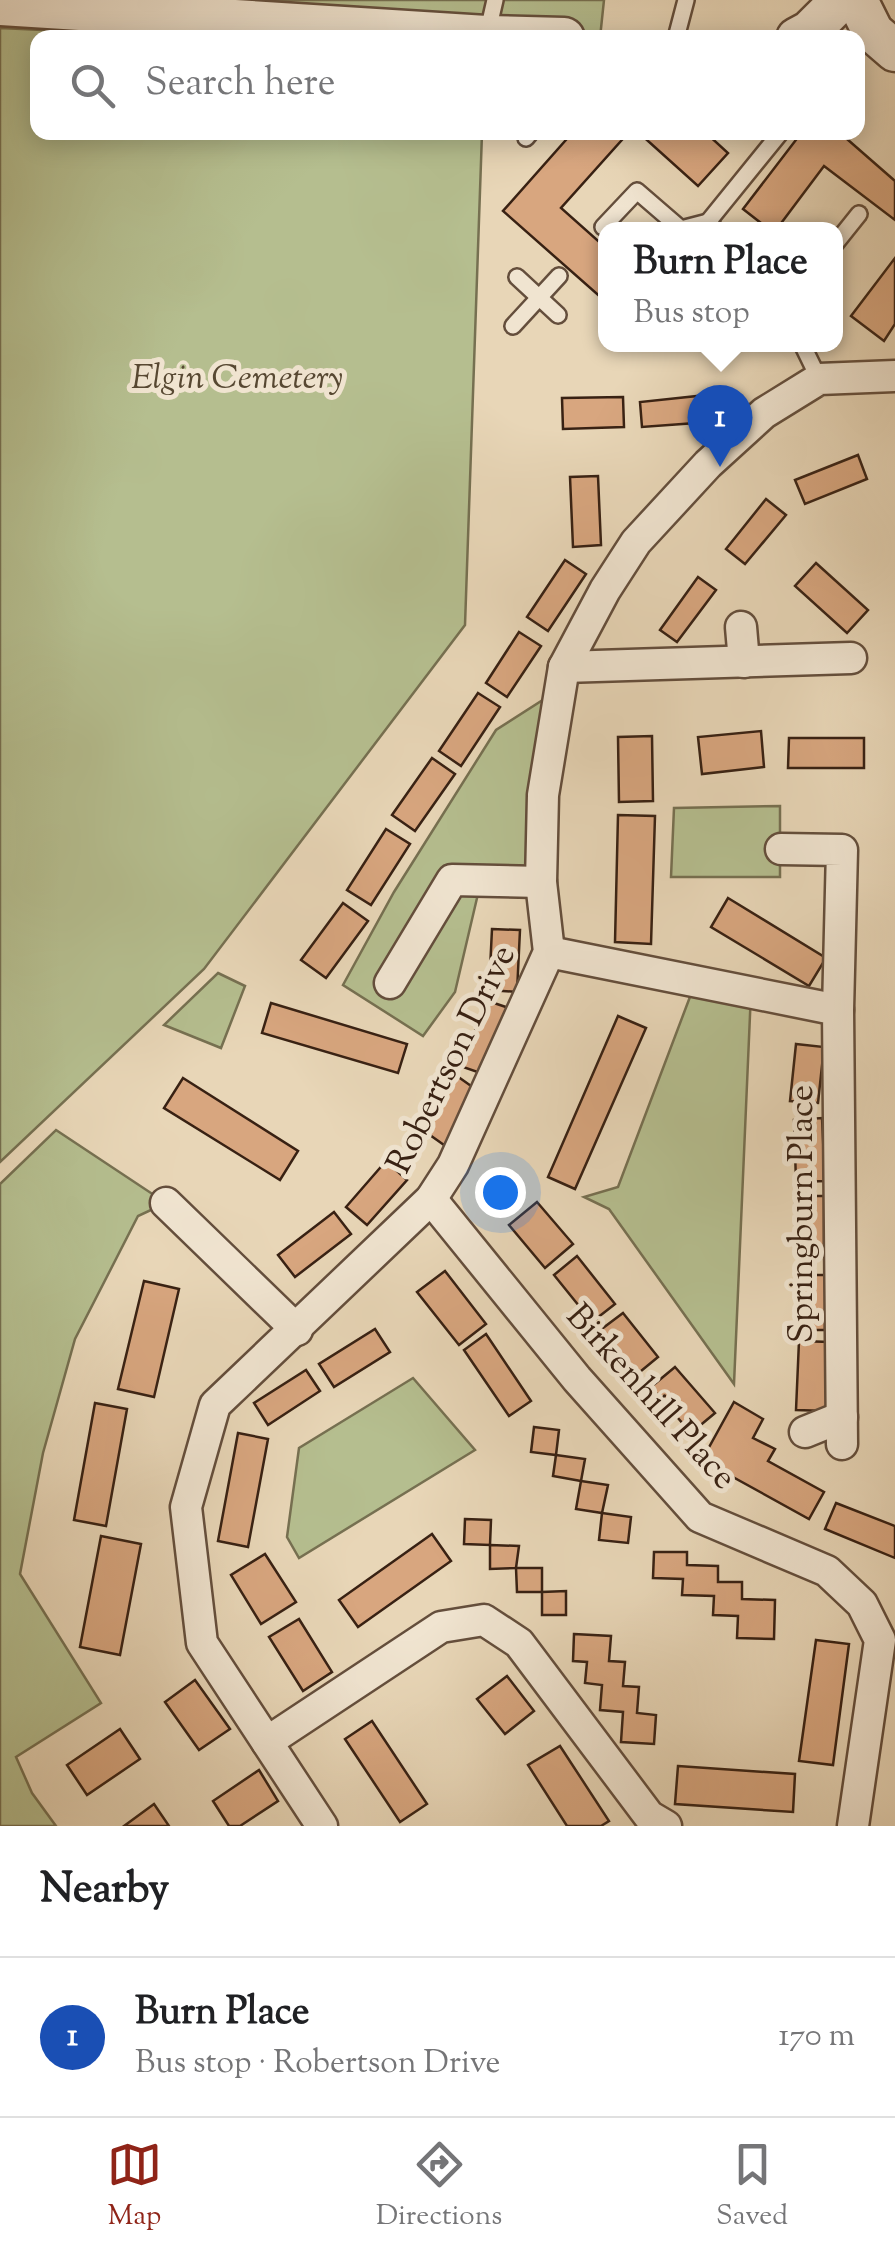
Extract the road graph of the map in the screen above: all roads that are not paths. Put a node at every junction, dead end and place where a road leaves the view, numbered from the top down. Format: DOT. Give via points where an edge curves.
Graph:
graph roads {
  1 [pos="496,0"];
  2 [pos="686,0"];
  3 [pos="840,0"];
  4 [pos="857,0"];
  5 [pos="0,5"];
  6 [pos="392,30"];
  7 [pos="488,30"];
  8 [pos="678,30"];
  9 [pos="810,30"];
  10 [pos="865,44"];
  11 [pos="895,52"];
  12 [pos="775,140"];
  13 [pos="859,214"];
  14 [pos="608,222"];
  15 [pos="672,222"];
  16 [pos="715,222"];
  17 [pos="843,234"];
  18 [pos="559,276"];
  19 [pos="517,277"];
  20 [pos="540,297"];
  21 [pos="558,315"];
  22 [pos="513,326"];
  23 [pos="806,352"];
  24 [pos="895,376"];
  25 [pos="819,379"];
  26 [pos="742,627"];
  27 [pos="851,658"];
  28 [pos="744,662"];
  29 [pos="564,667"];
  30 [pos="781,848"];
  31 [pos="541,882"];
  32 [pos="549,952"];
  33 [pos="390,983"];
  34 [pos="838,1010"];
  35 [pos="431,1198"];
  36 [pos="166,1203"];
  37 [pos="297,1330"];
  38 [pos="805,1432"];
  39 [pos="267,1742"];
  40 [pos="321,1826"];
  41 [pos="666,1826"];
  42 [pos="853,1826"];
  1 -- 7 [label="lane"];
  2 -- 8 [label="lane"];
  3 -- 9 [label="street"];
  4 -- 11 [label="street" via="873,32"];
  5 -- 6 [label="street"];
  10 -- 11 [label="street"];
  12 -- 16 [label="lane"];
  13 -- 17 [label="lane"];
  14 -- 15 [label="lane" via="636,190"];
  18 -- 20 [label="lane"];
  19 -- 20 [label="lane"];
  20 -- 21 [label="lane"];
  20 -- 22 [label="lane"];
  23 -- 25 [label="lane"];
  24 -- 25 [label="street, Robertson Drive"];
  25 -- 29 [label="street, Robertson Drive" via="764,413 636,542"];
  26 -- 28 [label="street"];
  27 -- 28 [label="street"];
  28 -- 29 [label="street"];
  29 -- 31 [label="street, Robertson Drive" via="543,795"];
  30 -- 34 [label="street, Springburn Place" via="842,850"];
  31 -- 32 [label="street, Robertson Drive"];
  31 -- 33 [label="street" via="452,880"];
  32 -- 34 [label="street"];
  32 -- 35 [label="street, Robertson Drive" via="453,1165"];
  34 -- 38 [label="street, Springburn Place" via="842,1431"];
  35 -- 37 [label="street, Robertson Drive"];
  35 -- 42 [label="street, Birkenhill Place" via="700,1517 828,1571 862,1604 880,1640"];
  36 -- 37 [label="street"];
  37 -- 39 [label="street, Robertson Drive" via="215,1406 186,1507 202,1643"];
  39 -- 40 [label="street, Robertson Drive"];
  39 -- 41 [label="street" via="440,1627 484,1620 519,1644 649,1816"];
}
